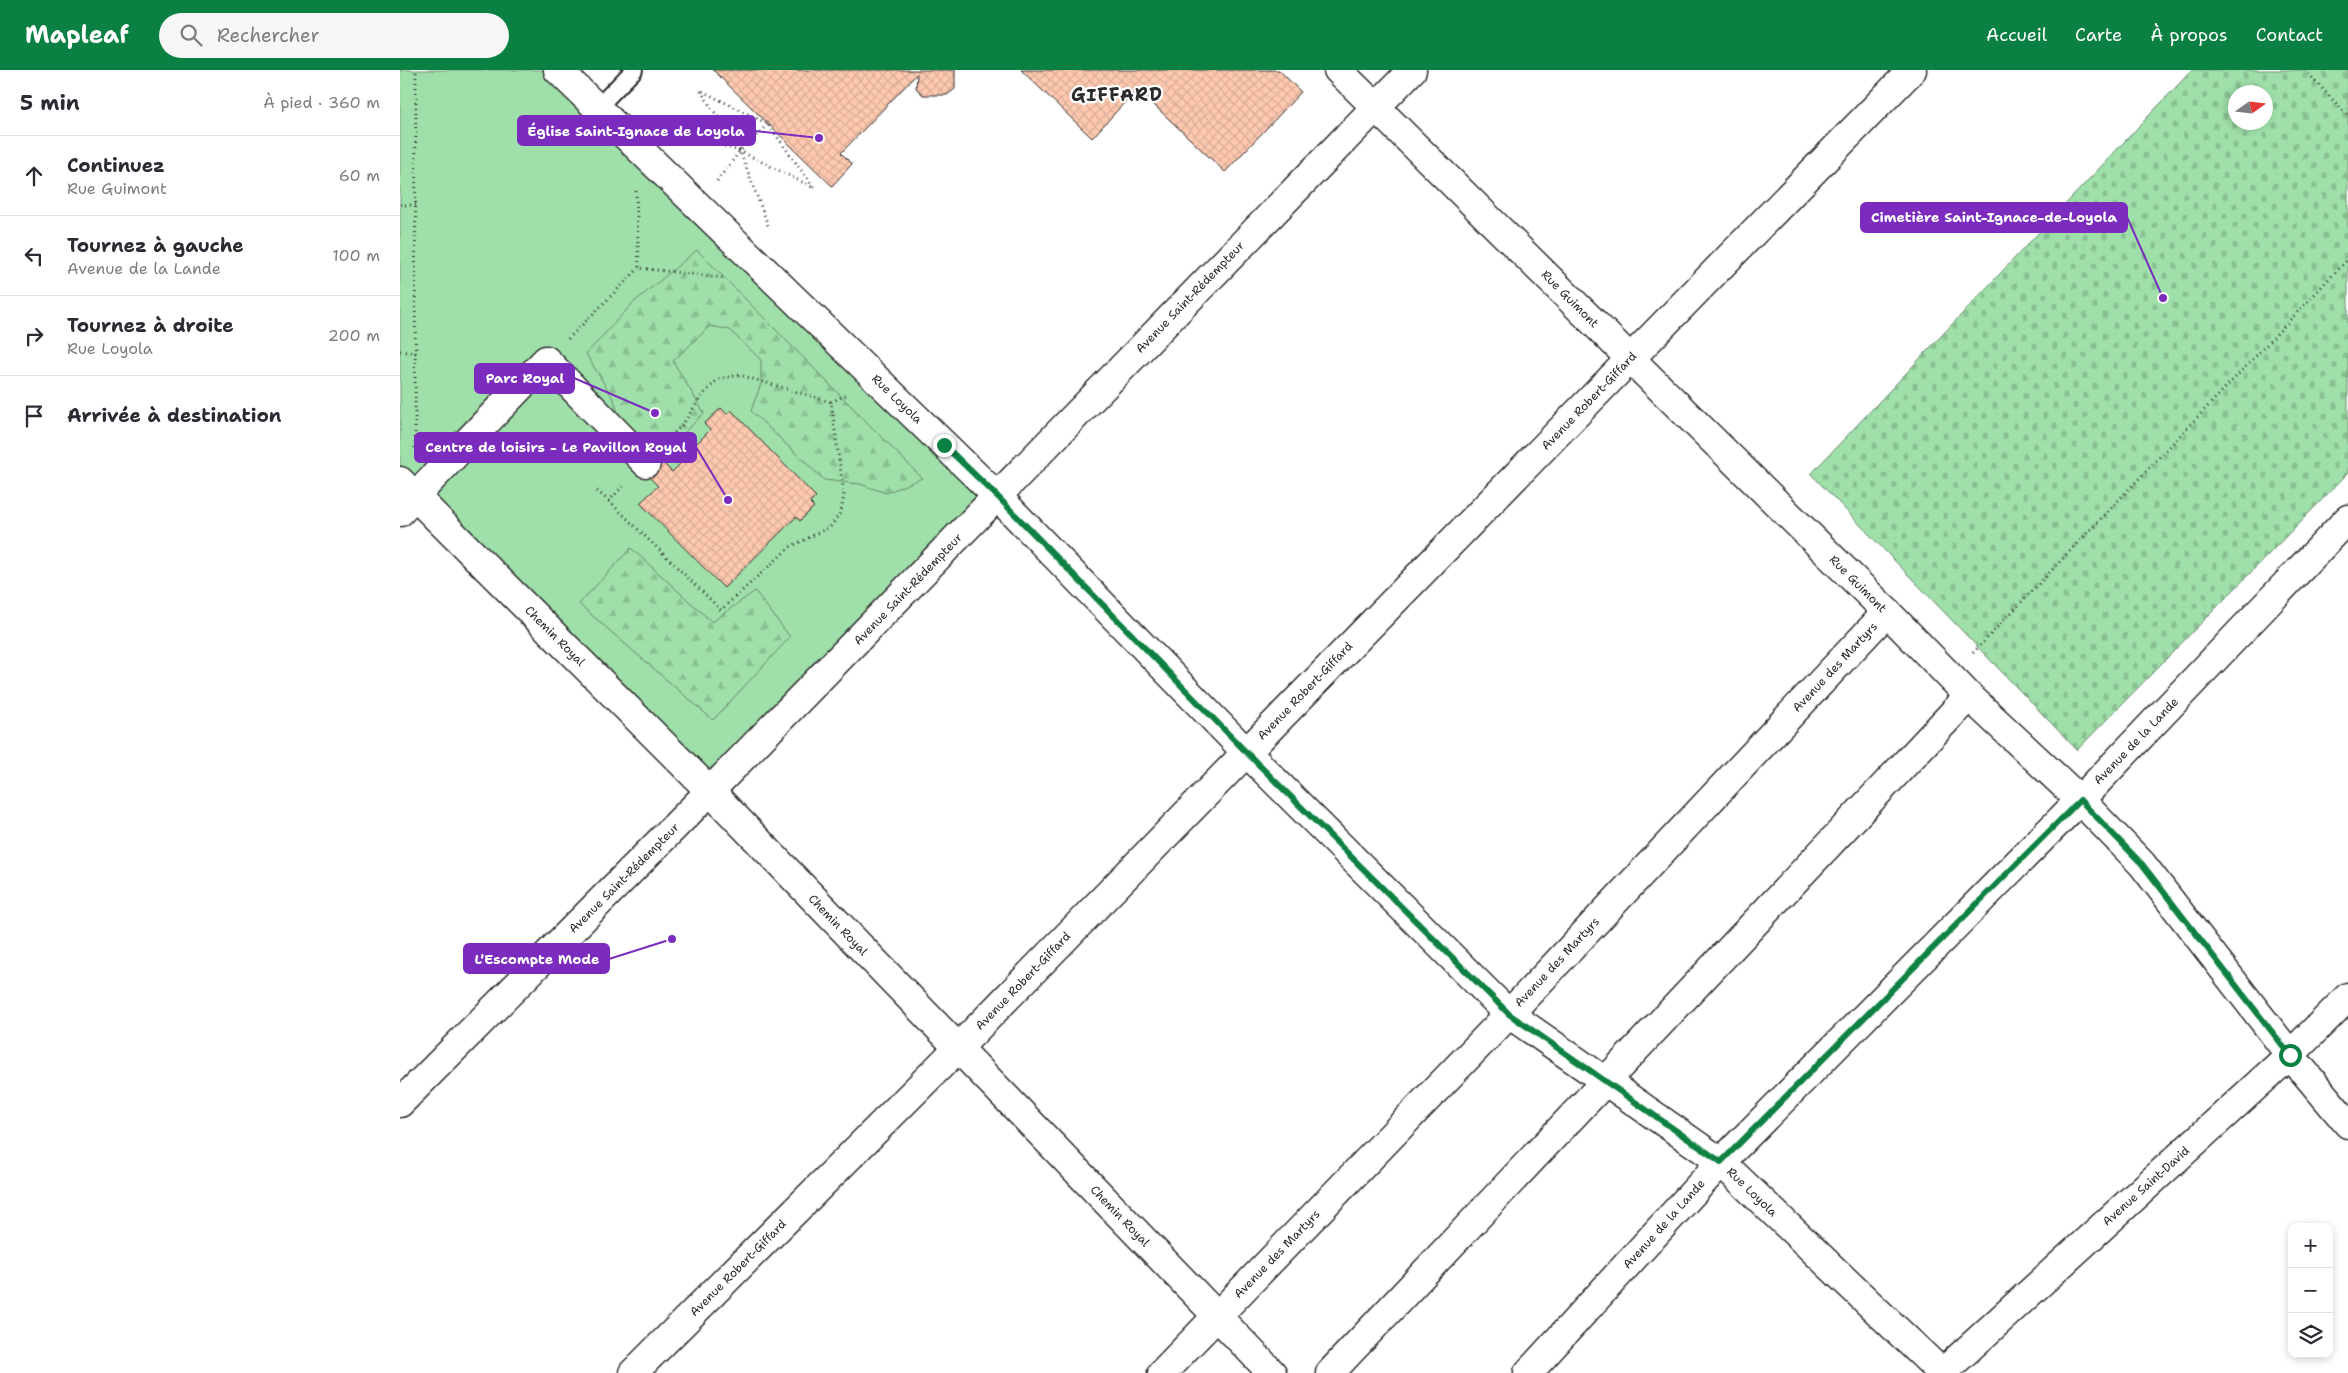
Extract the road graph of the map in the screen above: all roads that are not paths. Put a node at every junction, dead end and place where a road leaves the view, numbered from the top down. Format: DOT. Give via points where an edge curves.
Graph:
graph roads {
  1 [pos="558,70"];
  2 [pos="634,70"];
  3 [pos="1338,70"];
  4 [pos="1412,70"];
  5 [pos="1912,70"];
  6 [pos="1376,107"];
  7 [pos="597,108"];
  8 [pos="1630,359"];
  9 [pos="646,463"];
  10 [pos="405,496"];
  11 [pos="998,497"];
  12 [pos="2348,519"];
  13 [pos="1887,612"];
  14 [pos="1969,696"];
  15 [pos="1246,752"];
  16 [pos="710,792"];
  17 [pos="2080,800"];
  18 [pos="2348,997"];
  19 [pos="1509,1014"];
  20 [pos="957,1049"];
  21 [pos="2290,1055"];
  22 [pos="1606,1082"];
  23 [pos="400,1103"];
  24 [pos="2348,1124"];
  25 [pos="1721,1162"];
  26 [pos="1218,1316"];
  27 [pos="633,1373"];
  28 [pos="1162,1373"];
  29 [pos="1272,1373"];
  30 [pos="1330,1373"];
  31 [pos="1528,1373"];
  32 [pos="1942,1373"];
  1 -- 7 [label="street, Rue Loyola"];
  2 -- 7 [label="lane"];
  3 -- 6 [label="street, Rue Guimont"];
  4 -- 6 [label="street, Avenue Saint-Rédempteur"];
  5 -- 8 [label="street, Avenue Robert-Giffard"];
  6 -- 8 [label="street, Rue Guimont"];
  6 -- 11 [label="street, Avenue Saint-Rédempteur"];
  7 -- 11 [label="street, Rue Loyola"];
  8 -- 13 [label="street, Rue Guimont"];
  8 -- 15 [label="street, Avenue Robert-Giffard"];
  9 -- 10 [label="street" via="546,360"];
  10 -- 16 [label="street, Chemin Royal"];
  11 -- 15 [label="street, Rue Loyola"];
  11 -- 16 [label="street, Avenue Saint-Rédempteur"];
  12 -- 17 [label="street, Avenue de la Lande"];
  13 -- 14 [label="street, Rue Guimont"];
  13 -- 19 [label="street, Avenue des Martyrs"];
  14 -- 17 [label="street, Rue Guimont"];
  14 -- 22 [label="street"];
  15 -- 19 [label="street, Rue Loyola"];
  15 -- 20 [label="street, Avenue Robert-Giffard"];
  16 -- 20 [label="street, Chemin Royal"];
  16 -- 23 [label="street, Avenue Saint-Rédempteur"];
  17 -- 21 [label="street, Rue Guimont" via="2142,864"];
  17 -- 25 [label="street, Avenue de la Lande"];
  18 -- 21 [label="street, Avenue Saint-David"];
  19 -- 22 [label="street, Rue Loyola"];
  19 -- 26 [label="street, Avenue des Martyrs"];
  20 -- 26 [label="street, Chemin Royal"];
  20 -- 27 [label="street, Avenue Robert-Giffard"];
  21 -- 24 [label="street, Rue Guimont"];
  21 -- 32 [label="street, Avenue Saint-David"];
  22 -- 25 [label="street, Rue Loyola"];
  22 -- 30 [label="street"];
  25 -- 31 [label="street, Avenue de la Lande"];
  25 -- 32 [label="street, Rue Loyola"];
  26 -- 28 [label="street, Avenue des Martyrs"];
  26 -- 29 [label="street, Chemin Royal"];
}
